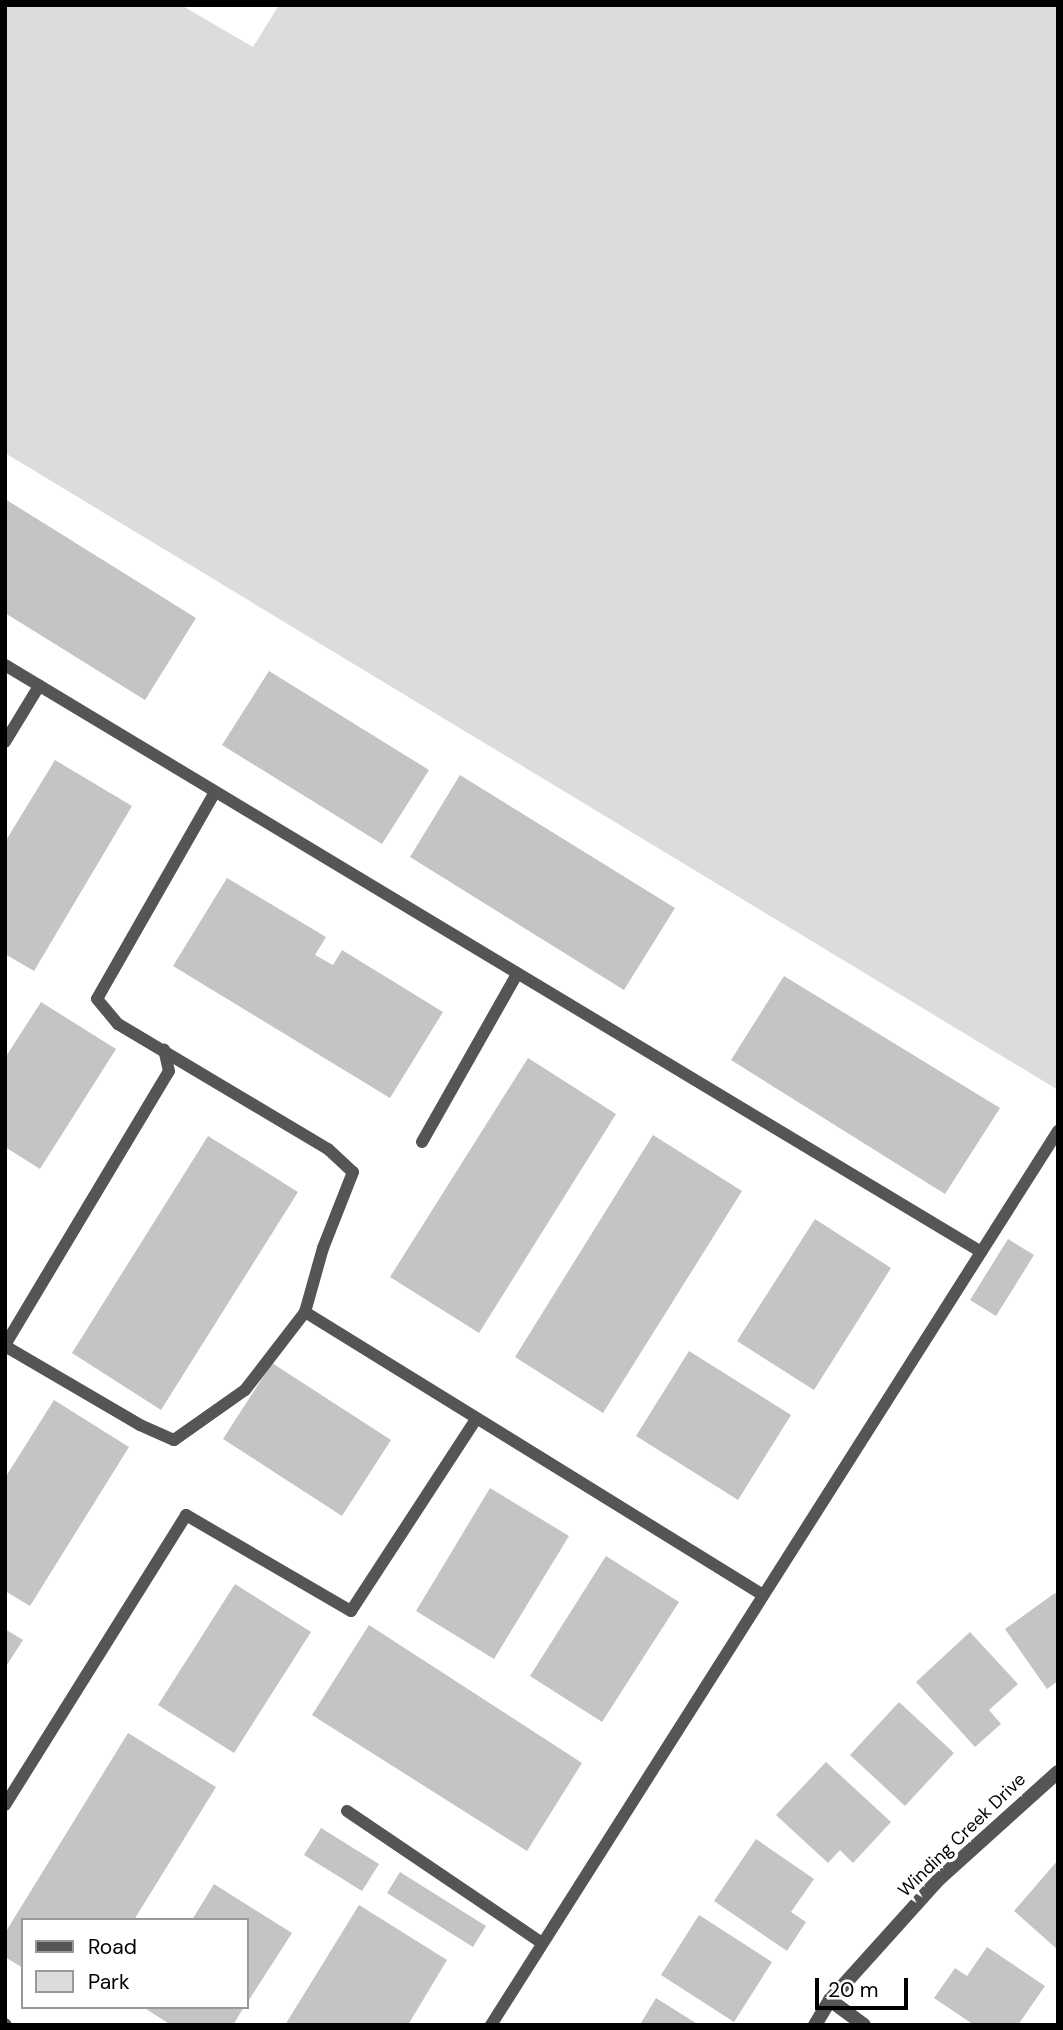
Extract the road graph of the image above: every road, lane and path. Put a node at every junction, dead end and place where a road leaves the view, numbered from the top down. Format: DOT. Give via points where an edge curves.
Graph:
graph roads {
  1 [pos="5,665"];
  2 [pos="39,686"];
  3 [pos="5,742"];
  4 [pos="215,792"];
  5 [pos="517,974"];
  6 [pos="164,1050"];
  7 [pos="1058,1131"];
  8 [pos="422,1142"];
  9 [pos="981,1252"];
  10 [pos="305,1311"];
  11 [pos="5,1345"];
  12 [pos="477,1418"];
  13 [pos="763,1595"];
  14 [pos="1058,1772"];
  15 [pos="5,1805"];
  16 [pos="347,1811"];
  17 [pos="542,1943"];
  18 [pos="830,2000"];
  19 [pos="491,2025"];
  20 [pos="815,2025"];
  21 [pos="864,2025"];
  1 -- 2 [label="lane"];
  2 -- 3 [label="lane"];
  2 -- 4 [label="lane"];
  4 -- 5 [label="lane"];
  4 -- 6 [label="lane" via="97,999 118,1024"];
  5 -- 8 [label="lane"];
  5 -- 9 [label="lane"];
  6 -- 10 [label="lane" via="328,1149 353,1172 323,1248"];
  6 -- 11 [label="lane" via="169,1071"];
  7 -- 9 [label="lane"];
  9 -- 13 [label="lane"];
  10 -- 11 [label="lane" via="245,1390 174,1440 140,1425"];
  10 -- 12 [label="lane"];
  12 -- 13 [label="lane"];
  12 -- 15 [label="lane" via="351,1611 186,1515"];
  13 -- 17 [label="lane"];
  14 -- 18 [label="street, Winding Creek Drive" via="939,1879"];
  16 -- 17 [label="lane"];
  17 -- 19 [label="lane"];
  18 -- 20 [label="street, Winding Creek Drive"];
  18 -- 21 [label="street"];
}
